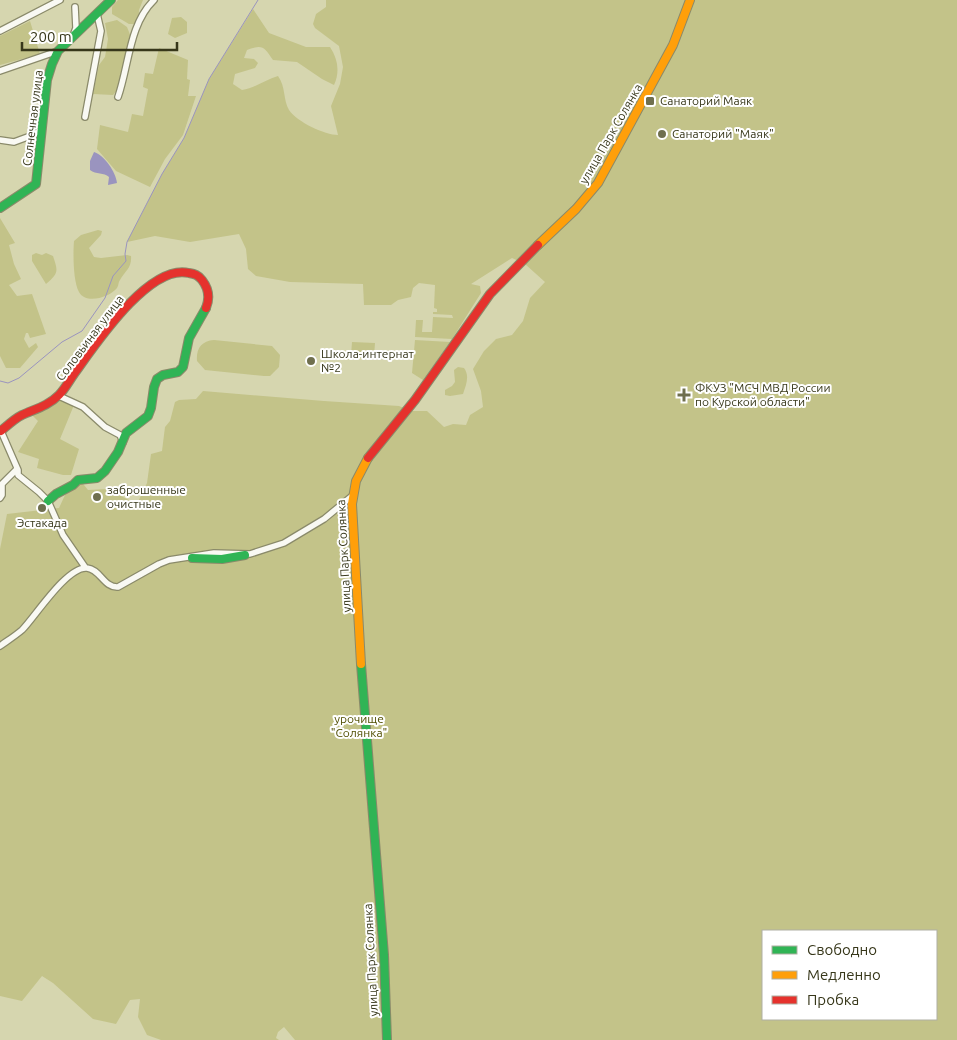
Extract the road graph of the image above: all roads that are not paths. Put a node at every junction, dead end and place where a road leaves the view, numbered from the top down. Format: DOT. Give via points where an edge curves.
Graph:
graph roads {
  1 [pos="60,0"];
  2 [pos="154,0"];
  3 [pos="690,0"];
  4 [pos="108,2"];
  5 [pos="75,7"];
  6 [pos="96,14"];
  7 [pos="0,32"];
  8 [pos="73,38"];
  9 [pos="58,51"];
  10 [pos="0,71"];
  11 [pos="118,97"];
  12 [pos="85,117"];
  13 [pos="42,129"];
  14 [pos="0,140"];
  15 [pos="0,208"];
  16 [pos="59,396"];
  17 [pos="0,430"];
  18 [pos="123,442"];
  19 [pos="17,469"];
  20 [pos="352,496"];
  21 [pos="0,498"];
  22 [pos="48,502"];
  23 [pos="245,555"];
  24 [pos="192,558"];
  25 [pos="86,567"];
  26 [pos="0,646"];
  27 [pos="387,1040"];
  1 -- 7 [label="street"];
  2 -- 11 [label="street" via="137,28"];
  3 -- 20 [label="street, улица Парк Солянка" via="673,45 598,183 587,198 488,296 414,402 363,466"];
  4 -- 6 [label="street, Солнечная улица"];
  5 -- 8 [label="street"];
  6 -- 8 [label="street, Солнечная улица"];
  6 -- 12 [label="street" via="101,30"];
  8 -- 9 [label="street, Солнечная улица"];
  9 -- 10 [label="street"];
  9 -- 13 [label="street, Солнечная улица" via="47,80"];
  13 -- 14 [label="street" via="33,136 14,142"];
  13 -- 15 [label="street, Солнечная улица" via="36,184"];
  16 -- 17 [label="street, Соловьиная улица"];
  16 -- 18 [label="street" via="83,407 105,427 120,435"];
  16 -- 18 [label="street, Соловьиная улица" via="135,296 173,271 188,272 200,278 209,296 206,308 189,337 184,367 178,372 162,375 156,383 150,413 128,431"];
  17 -- 19 [label="street"];
  18 -- 22 [label="street" via="103,474 95,479 78,480 54,494"];
  19 -- 21 [label="street" via="2,484"];
  19 -- 22 [label="street" via="18,476"];
  20 -- 23 [label="street" via="293,539"];
  20 -- 27 [label="street, улица Парк Солянка" via="364,712 384,954"];
  22 -- 25 [label="street" via="63,535"];
  23 -- 24 [label="street" via="222,559"];
  24 -- 25 [label="street" via="158,564 118,587 109,585"];
  25 -- 26 [label="street" via="66,578 21,631"];
}
